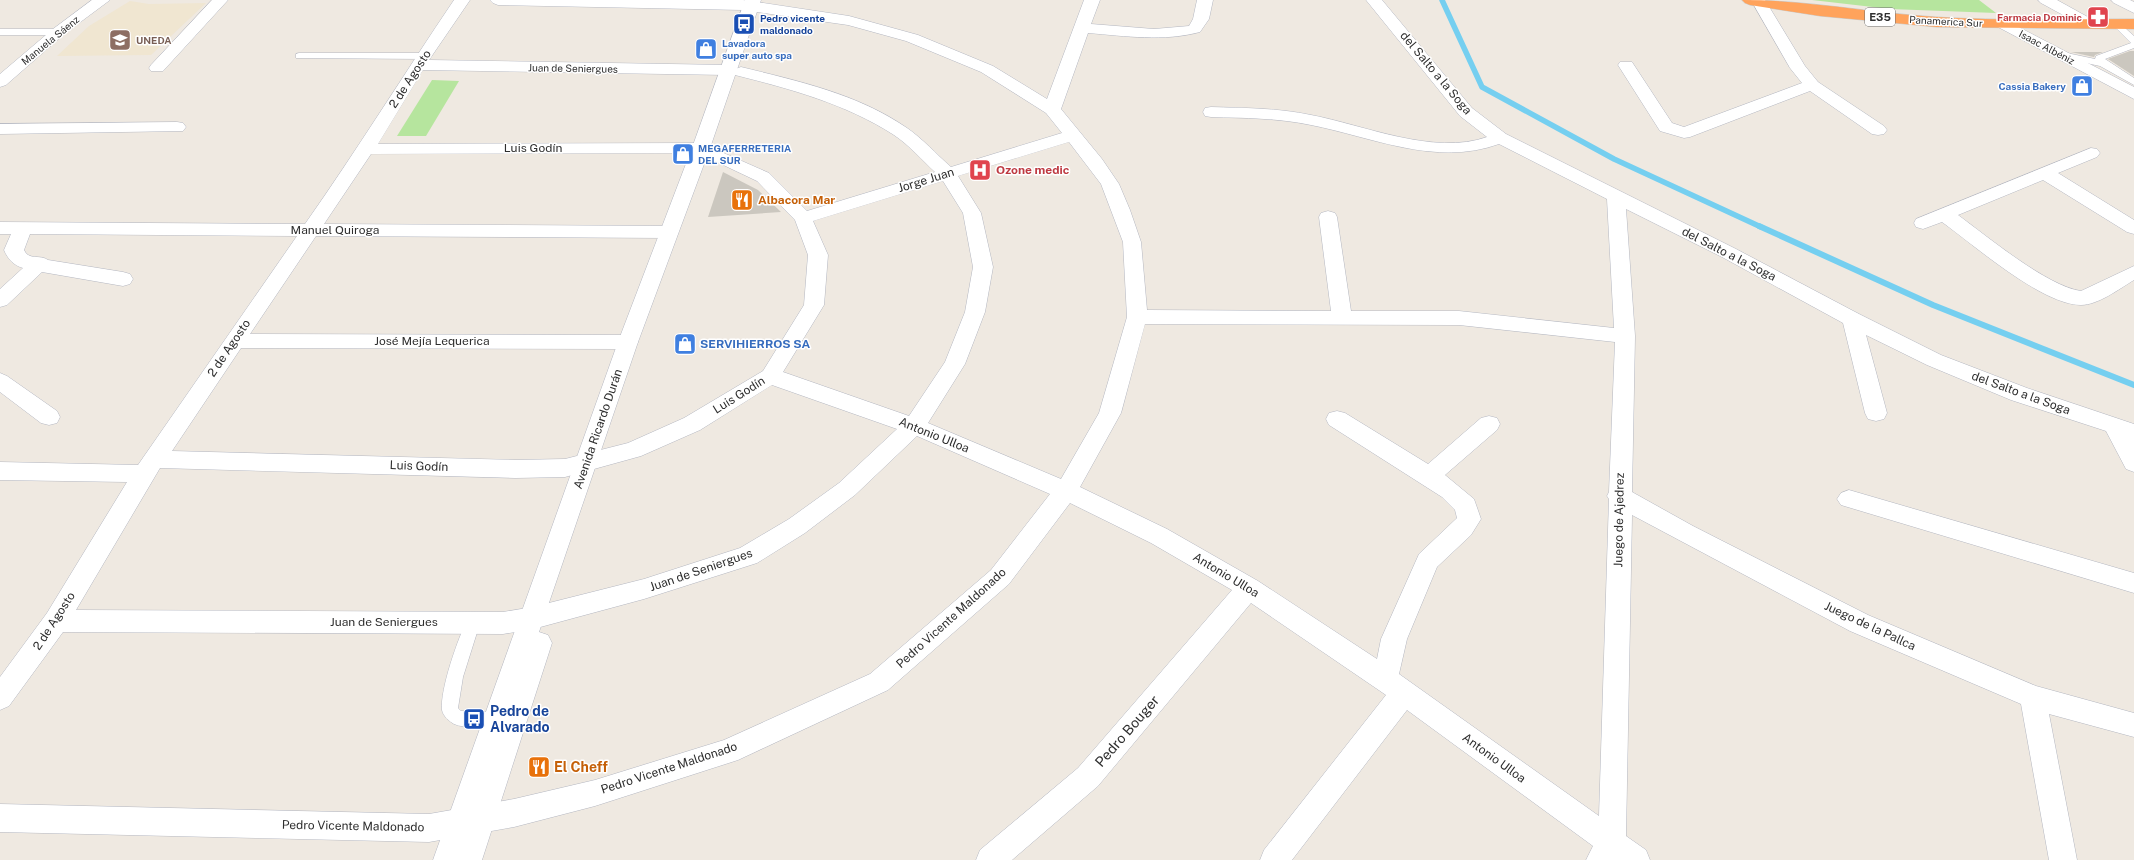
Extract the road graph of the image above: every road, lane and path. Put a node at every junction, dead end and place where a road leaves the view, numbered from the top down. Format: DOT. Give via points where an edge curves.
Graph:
graph roads {
  1 [pos="102,0"];
  2 [pos="220,0"];
  3 [pos="462,0"];
  4 [pos="498,0"];
  5 [pos="1092,0"];
  6 [pos="1205,0"];
  7 [pos="1374,0"];
  8 [pos="2046,0"];
  9 [pos="2120,0"];
  10 [pos="1754,1"];
  11 [pos="759,3"];
  12 [pos="2134,8"];
  13 [pos="2003,24"];
  14 [pos="2090,24"];
  15 [pos="2116,24"];
  16 [pos="2134,24"];
  17 [pos="1082,28"];
  18 [pos="0,32"];
  19 [pos="58,32"];
  20 [pos="2134,41"];
  21 [pos="2134,45"];
  22 [pos="2062,55"];
  23 [pos="299,56"];
  24 [pos="422,60"];
  25 [pos="2103,64"];
  26 [pos="1626,65"];
  27 [pos="157,68"];
  28 [pos="734,71"];
  29 [pos="0,82"];
  30 [pos="2134,82"];
  31 [pos="1812,85"];
  32 [pos="2134,94"];
  33 [pos="1052,109"];
  34 [pos="1211,112"];
  35 [pos="177,127"];
  36 [pos="0,130"];
  37 [pos="1878,130"];
  38 [pos="1073,135"];
  39 [pos="1500,138"];
  40 [pos="366,150"];
  41 [pos="707,151"];
  42 [pos="2091,153"];
  43 [pos="2045,172"];
  44 [pos="947,173"];
  45 [pos="1616,197"];
  46 [pos="1945,215"];
  47 [pos="1328,217"];
  48 [pos="803,218"];
  49 [pos="1923,223"];
  50 [pos="0,228"];
  51 [pos="23,228"];
  52 [pos="2134,228"];
  53 [pos="310,230"];
  54 [pos="669,232"];
  55 [pos="40,263"];
  56 [pos="2134,272"];
  57 [pos="123,279"];
  58 [pos="0,300"];
  59 [pos="1137,317"];
  60 [pos="1342,318"];
  61 [pos="1852,319"];
  62 [pos="1624,336"];
  63 [pos="235,340"];
  64 [pos="628,342"];
  65 [pos="770,376"];
  66 [pos="0,381"];
  67 [pos="1876,413"];
  68 [pos="49,417"];
  69 [pos="1337,419"];
  70 [pos="1489,424"];
  71 [pos="914,426"];
  72 [pos="2125,430"];
  73 [pos="584,463"];
  74 [pos="2134,463"];
  75 [pos="149,467"];
  76 [pos="0,471"];
  77 [pos="1429,476"];
  78 [pos="1066,491"];
  79 [pos="1619,496"];
  80 [pos="1849,499"];
  81 [pos="2134,583"];
  82 [pos="1249,588"];
  83 [pos="541,616"];
  84 [pos="56,621"];
  85 [pos="473,623"];
  86 [pos="1395,686"];
  87 [pos="2033,697"];
  88 [pos="0,698"];
  89 [pos="497,719"];
  90 [pos="2134,725"];
  91 [pos="0,818"];
  92 [pos="471,822"];
  93 [pos="1606,851"];
  94 [pos="447,860"];
  95 [pos="468,860"];
  96 [pos="990,860"];
  97 [pos="1274,860"];
  98 [pos="1636,860"];
  99 [pos="2063,860"];
  1 -- 19 [label="street, Manuela Sáenz"];
  2 -- 27 [label="street"];
  3 -- 24 [label="street, 2 de Agosto"];
  4 -- 11 [label="street, Pedro Vicente Maldonado"];
  5 -- 17 [label="street"];
  6 -- 17 [label="street" via="1201,19 1195,29 1184,32"];
  7 -- 39 [label="street, del Salto a la Soga" via="1466,112"];
  8 -- 14 [label="street"];
  9 -- 12 [label="street"];
  10 -- 13 [label="highway, Panamerica Sur / E35" via="1883,17"];
  10 -- 31 [label="street"];
  11 -- 28 [label="street, Avenida Ricardo Durán"];
  11 -- 33 [label="street, Pedro Vicente Maldonado" via="849,21 912,38 987,69"];
  13 -- 14 [label="highway, Panamerica Sur / E35"];
  13 -- 22 [label="street, Isaac Albéniz"];
  14 -- 15 [label="highway, Panamerica Sur / E35"];
  15 -- 16 [label="highway, Panamerica Sur / E35"];
  15 -- 20 [label="lane"];
  17 -- 33 [label="street"];
  18 -- 19 [label="lane"];
  19 -- 29 [label="street, Manuela Sáenz"];
  21 -- 25 [label="lane" via="2099,58"];
  22 -- 25 [label="lane"];
  22 -- 32 [label="street, Isaac Albéniz"];
  23 -- 24 [label="lane"];
  24 -- 28 [label="street, Juan de Seniergues"];
  24 -- 40 [label="street, 2 de Agosto"];
  25 -- 30 [label="lane"];
  26 -- 31 [label="street" via="1666,127 1684,133"];
  28 -- 41 [label="street, Avenida Ricardo Durán"];
  28 -- 44 [label="street, Juan de Seniergues" via="794,85 852,105 901,132"];
  31 -- 37 [label="street"];
  33 -- 38 [label="street, Pedro Vicente Maldonado"];
  34 -- 39 [label="street" via="1262,113 1310,119 1417,145 1477,145"];
  35 -- 36 [label="street"];
  38 -- 44 [label="street, Jorge Juan"];
  38 -- 59 [label="street, Pedro Vicente Maldonado" via="1110,184 1121,210 1132,242"];
  39 -- 45 [label="street, del Salto a la Soga"];
  40 -- 41 [label="street, Luis Godín"];
  40 -- 53 [label="street, 2 de Agosto"];
  41 -- 48 [label="street, Luis Godín" via="763,177"];
  41 -- 54 [label="street, Avenida Ricardo Durán"];
  41 -- 73 [label="street, Avenida Ricardo Durán"];
  42 -- 43 [label="street"];
  43 -- 46 [label="street"];
  43 -- 52 [label="street"];
  44 -- 48 [label="street, Jorge Juan"];
  44 -- 71 [label="street, Juan de Seniergues" via="972,213 983,267 975,312 955,364"];
  45 -- 61 [label="street, del Salto a la Soga" via="1729,253"];
  45 -- 62 [label="street, Juego de Ajedrez"];
  46 -- 49 [label="street"];
  46 -- 56 [label="street" via="2047,287 2071,297 2082,298"];
  47 -- 60 [label="street"];
  48 -- 65 [label="street, Luis Godín" via="818,256 814,305"];
  50 -- 51 [label="street, Manuel Quiroga"];
  51 -- 53 [label="street, Manuel Quiroga"];
  51 -- 55 [label="street" via="15,244 15,253 27,263"];
  53 -- 54 [label="street, Manuel Quiroga"];
  53 -- 63 [label="street, 2 de Agosto"];
  54 -- 64 [label="street, Avenida Ricardo Durán"];
  55 -- 57 [label="street"];
  55 -- 58 [label="street"];
  59 -- 60 [label="street"];
  59 -- 78 [label="street, Pedro Vicente Maldonado" via="1110,413"];
  60 -- 62 [label="street" via="1459,318"];
  61 -- 67 [label="street"];
  61 -- 72 [label="street, del Salto a la Soga" via="1934,360 2019,394"];
  62 -- 79 [label="street, Juego de Ajedrez"];
  63 -- 64 [label="street, José Mejía Lequerica"];
  63 -- 75 [label="street, 2 de Agosto"];
  64 -- 73 [label="street, Avenida Ricardo Durán"];
  65 -- 71 [label="street, Antonio Ulloa"];
  65 -- 73 [label="street, Luis Godín" via="692,424 633,450"];
  66 -- 68 [label="street"];
  69 -- 77 [label="street"];
  70 -- 77 [label="street"];
  71 -- 78 [label="street, Antonio Ulloa"];
  71 -- 83 [label="street, Juan de Seniergues" via="847,489 797,526 748,556 644,589"];
  72 -- 74 [label="street"];
  73 -- 75 [label="street, Luis Godín" via="516,469"];
  73 -- 83 [label="street, Avenida Ricardo Durán"];
  75 -- 76 [label="street, Luis Godín"];
  75 -- 84 [label="street, 2 de Agosto"];
  77 -- 86 [label="street" via="1450,490 1466,506 1469,519 1428,561 1394,639"];
  78 -- 82 [label="street, Antonio Ulloa" via="1159,536"];
  78 -- 92 [label="street, Pedro Vicente Maldonado" via="1000,577 879,682 728,750 595,793"];
  79 -- 87 [label="street, Juego de la Pallca" via="1859,623"];
  79 -- 93 [label="street, Juego de Ajedrez"];
  80 -- 81 [label="street"];
  82 -- 86 [label="street, Antonio Ulloa"];
  82 -- 96 [label="street, Pedro Bouger" via="1088,777"];
  83 -- 85 [label="street, Juan de Seniergues" via="503,623"];
  83 -- 89 [label="street, Avenida Ricardo Durán"];
  83 -- 92 [label="street, Avenida Ricardo Durán"];
  84 -- 85 [label="street, Juan de Seniergues"];
  84 -- 88 [label="street, 2 de Agosto"];
  85 -- 89 [label="lane" via="451,693 450,711 458,718"];
  86 -- 93 [label="street, Antonio Ulloa"];
  86 -- 97 [label="street"];
  87 -- 90 [label="street, Juego de la Pallca"];
  87 -- 99 [label="street"];
  89 -- 92 [label="street, Avenida Ricardo Durán"];
  91 -- 92 [label="street, Pedro Vicente Maldonado" via="429,828"];
  92 -- 94 [label="street, Avenida Ricardo Durán"];
  92 -- 95 [label="street, Avenida Ricardo Durán"];
  93 -- 98 [label="street, Antonio Ulloa"];
}
